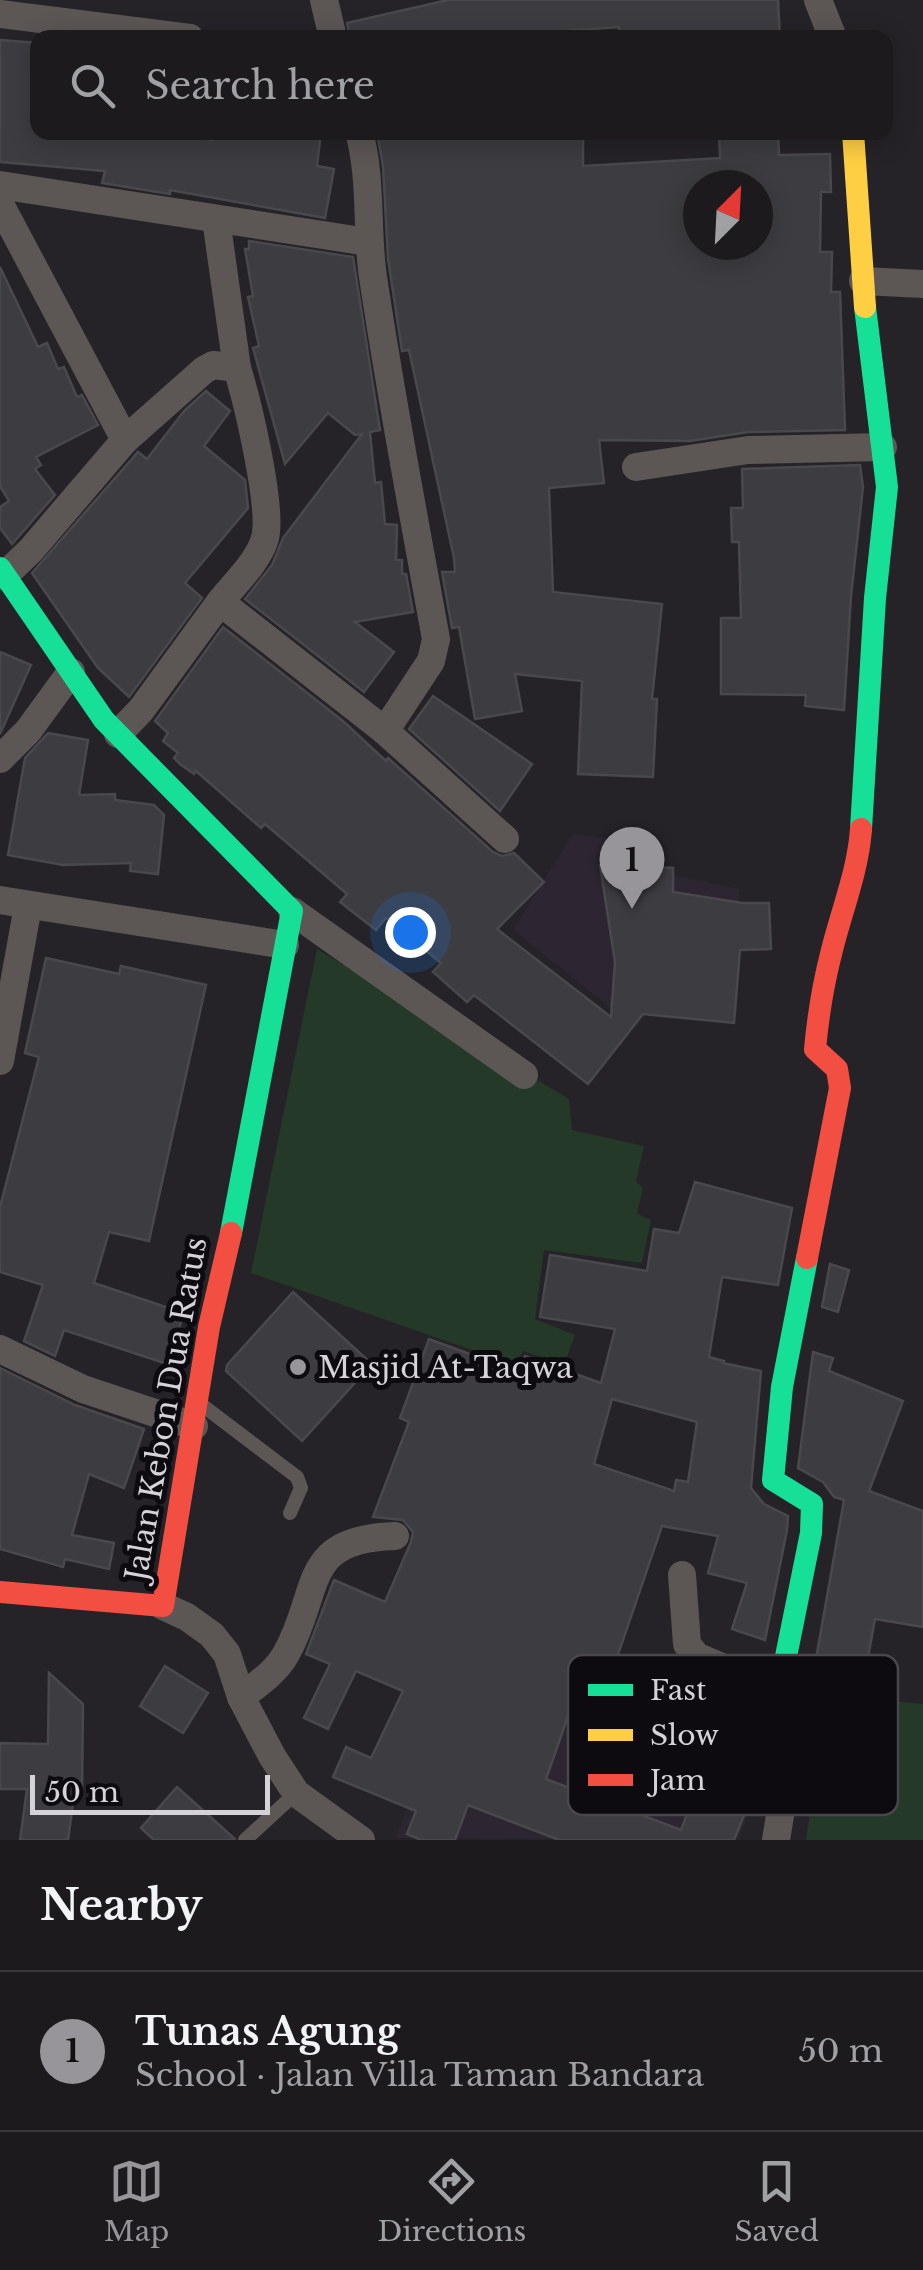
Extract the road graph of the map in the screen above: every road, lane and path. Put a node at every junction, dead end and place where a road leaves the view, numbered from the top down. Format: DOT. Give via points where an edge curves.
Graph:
graph roads {
  1 [pos="324,0"];
  2 [pos="818,0"];
  3 [pos="0,14"];
  4 [pos="127,30"];
  5 [pos="331,30"];
  6 [pos="830,30"];
  7 [pos="361,140"];
  8 [pos="853,140"];
  9 [pos="0,185"];
  10 [pos="0,204"];
  11 [pos="216,218"];
  12 [pos="368,242"];
  13 [pos="863,281"];
  14 [pos="923,284"];
  15 [pos="237,368"];
  16 [pos="125,440"];
  17 [pos="882,447"];
  18 [pos="636,467"];
  19 [pos="2,572"];
  20 [pos="220,602"];
  21 [pos="71,672"];
  22 [pos="385,731"];
  23 [pos="118,734"];
  24 [pos="0,759"];
  25 [pos="506,839"];
  26 [pos="0,900"];
  27 [pos="28,906"];
  28 [pos="292,910"];
  29 [pos="284,945"];
  30 [pos="0,1061"];
  31 [pos="524,1075"];
  32 [pos="0,1349"];
  33 [pos="196,1414"];
  34 [pos="290,1512"];
  35 [pos="395,1536"];
  36 [pos="682,1575"];
  37 [pos="0,1592"];
  38 [pos="163,1606"];
  39 [pos="695,1655"];
  40 [pos="787,1655"];
  41 [pos="242,1697"];
  42 [pos="296,1793"];
  43 [pos="781,1815"];
  44 [pos="244,1840"];
  45 [pos="361,1840"];
  46 [pos="776,1840"];
  1 -- 5 [label="street"];
  2 -- 6 [label="street"];
  3 -- 4 [label="street"];
  7 -- 12 [label="street"];
  8 -- 13 [label="street"];
  9 -- 11 [label="street"];
  10 -- 16 [label="street"];
  11 -- 12 [label="street"];
  11 -- 15 [label="street"];
  12 -- 22 [label="street" via="436,638 431,661"];
  13 -- 14 [label="street"];
  13 -- 17 [label="street"];
  15 -- 16 [label="street" via="213,364"];
  15 -- 20 [label="street" via="266,537"];
  16 -- 19 [label="street" via="31,550"];
  17 -- 18 [label="street" via="748,450"];
  17 -- 40 [label="street" via="888,487 874,598 860,854 831,953 815,1049 837,1069 840,1088 782,1387 774,1465 773,1480 812,1504"];
  19 -- 21 [label="street"];
  20 -- 22 [label="street"];
  20 -- 23 [label="street"];
  21 -- 23 [label="street"];
  21 -- 24 [label="street"];
  22 -- 25 [label="street"];
  23 -- 28 [label="street"];
  26 -- 27 [label="street"];
  27 -- 29 [label="street"];
  27 -- 30 [label="street"];
  28 -- 29 [label="street, Jalan Kebon Dua Ratus"];
  28 -- 31 [label="street"];
  29 -- 33 [label="street, Jalan Kebon Dua Ratus"];
  32 -- 33 [label="street" via="82,1389"];
  33 -- 34 [label="lane" via="298,1477 301,1488"];
  33 -- 38 [label="street, Jalan Kebon Dua Ratus"];
  35 -- 41 [label="street" via="350,1541 324,1559 286,1654"];
  36 -- 39 [label="street" via="687,1644"];
  37 -- 38 [label="street"];
  38 -- 41 [label="street, Jalan Kebon Dua Ratus" via="212,1635 227,1654"];
  41 -- 42 [label="street, Jalan Kebon Dua Ratus"];
  42 -- 44 [label="lane"];
  42 -- 45 [label="street, Jalan Kebon Dua Ratus"];
  43 -- 46 [label="street"];
}
